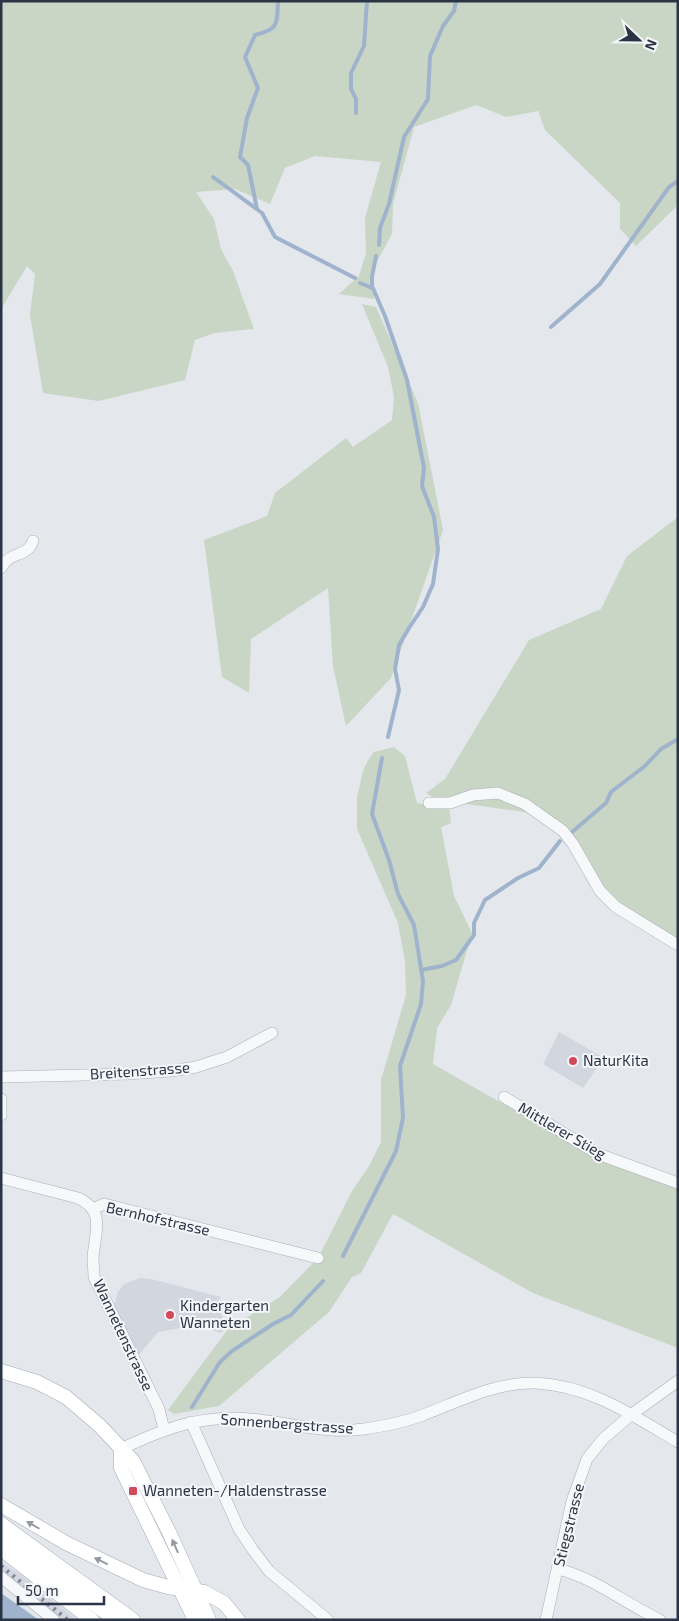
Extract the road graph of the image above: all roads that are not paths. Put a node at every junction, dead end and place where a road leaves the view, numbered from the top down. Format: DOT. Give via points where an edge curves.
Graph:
graph roads {
  1 [pos="34,542"];
  2 [pos="1,568"];
  3 [pos="429,803"];
  4 [pos="678,945"];
  5 [pos="272,1033"];
  6 [pos="1,1076"];
  7 [pos="504,1097"];
  8 [pos="1,1099"];
  9 [pos="1,1115"];
  10 [pos="1,1178"];
  11 [pos="678,1183"];
  12 [pos="93,1208"];
  13 [pos="318,1258"];
  14 [pos="1,1372"];
  15 [pos="678,1381"];
  16 [pos="632,1414"];
  17 [pos="191,1422"];
  18 [pos="164,1430"];
  19 [pos="678,1442"];
  20 [pos="121,1449"];
  21 [pos="1,1505"];
  22 [pos="1,1524"];
  23 [pos="1,1536"];
  24 [pos="1,1549"];
  25 [pos="558,1569"];
  26 [pos="1,1578"];
  27 [pos="179,1588"];
  28 [pos="195,1590"];
  29 [pos="54,1620"];
  30 [pos="92,1620"];
  31 [pos="116,1620"];
  32 [pos="133,1620"];
  33 [pos="195,1620"];
  34 [pos="209,1620"];
  35 [pos="238,1620"];
  36 [pos="328,1620"];
  37 [pos="546,1620"];
  38 [pos="660,1620"];
  1 -- 2 [label="street" via="26,551 12,556"];
  3 -- 4 [label="street" via="450,803 473,795 498,793 525,804 564,831 600,891 616,908"];
  5 -- 6 [label="street, Breitenstrasse" via="227,1057 171,1071"];
  7 -- 11 [label="street, Mittlerer Stieg" via="598,1154"];
  8 -- 9 [label="street"];
  10 -- 12 [label="street, Bernhofstrasse" via="78,1198"];
  12 -- 13 [label="street, Bernhofstrasse" via="104,1204"];
  12 -- 18 [label="street, Wannetenstrasse" via="97,1220 94,1277 159,1409"];
  14 -- 20 [label="main road" via="43,1384 66,1397"];
  15 -- 16 [label="street, Stiegstrasse"];
  16 -- 17 [label="street, Sonnenbergstrasse" via="595,1395 536,1383 487,1390 423,1415 364,1429 334,1429 225,1417"];
  16 -- 19 [label="street, Sonnenbergstrasse"];
  16 -- 25 [label="street, Stiegstrasse" via="603,1439 587,1459 572,1501"];
  17 -- 18 [label="street, Sonnenbergstrasse"];
  17 -- 36 [label="street" via="239,1529 253,1550 269,1572"];
  18 -- 20 [label="street, Sonnenbergstrasse"];
  20 -- 27 [label="main road" via="121,1468"];
  28 -- 20 [label="main road, one-way" via="144,1480"];
  27 -- 21 [label="main road, one-way" via="143,1580 107,1564"];
  22 -- 32 [label="main road"];
  23 -- 31 [label="main road"];
  24 -- 30 [label="main road"];
  25 -- 37 [label="street, Stiegstrasse"];
  25 -- 38 [label="street" via="584,1578"];
  26 -- 29 [label="street"];
  27 -- 28 [label="main road"];
  27 -- 33 [label="main road"];
  28 -- 34 [label="main road"];
  28 -- 35 [label="main road" via="224,1603"];
}
